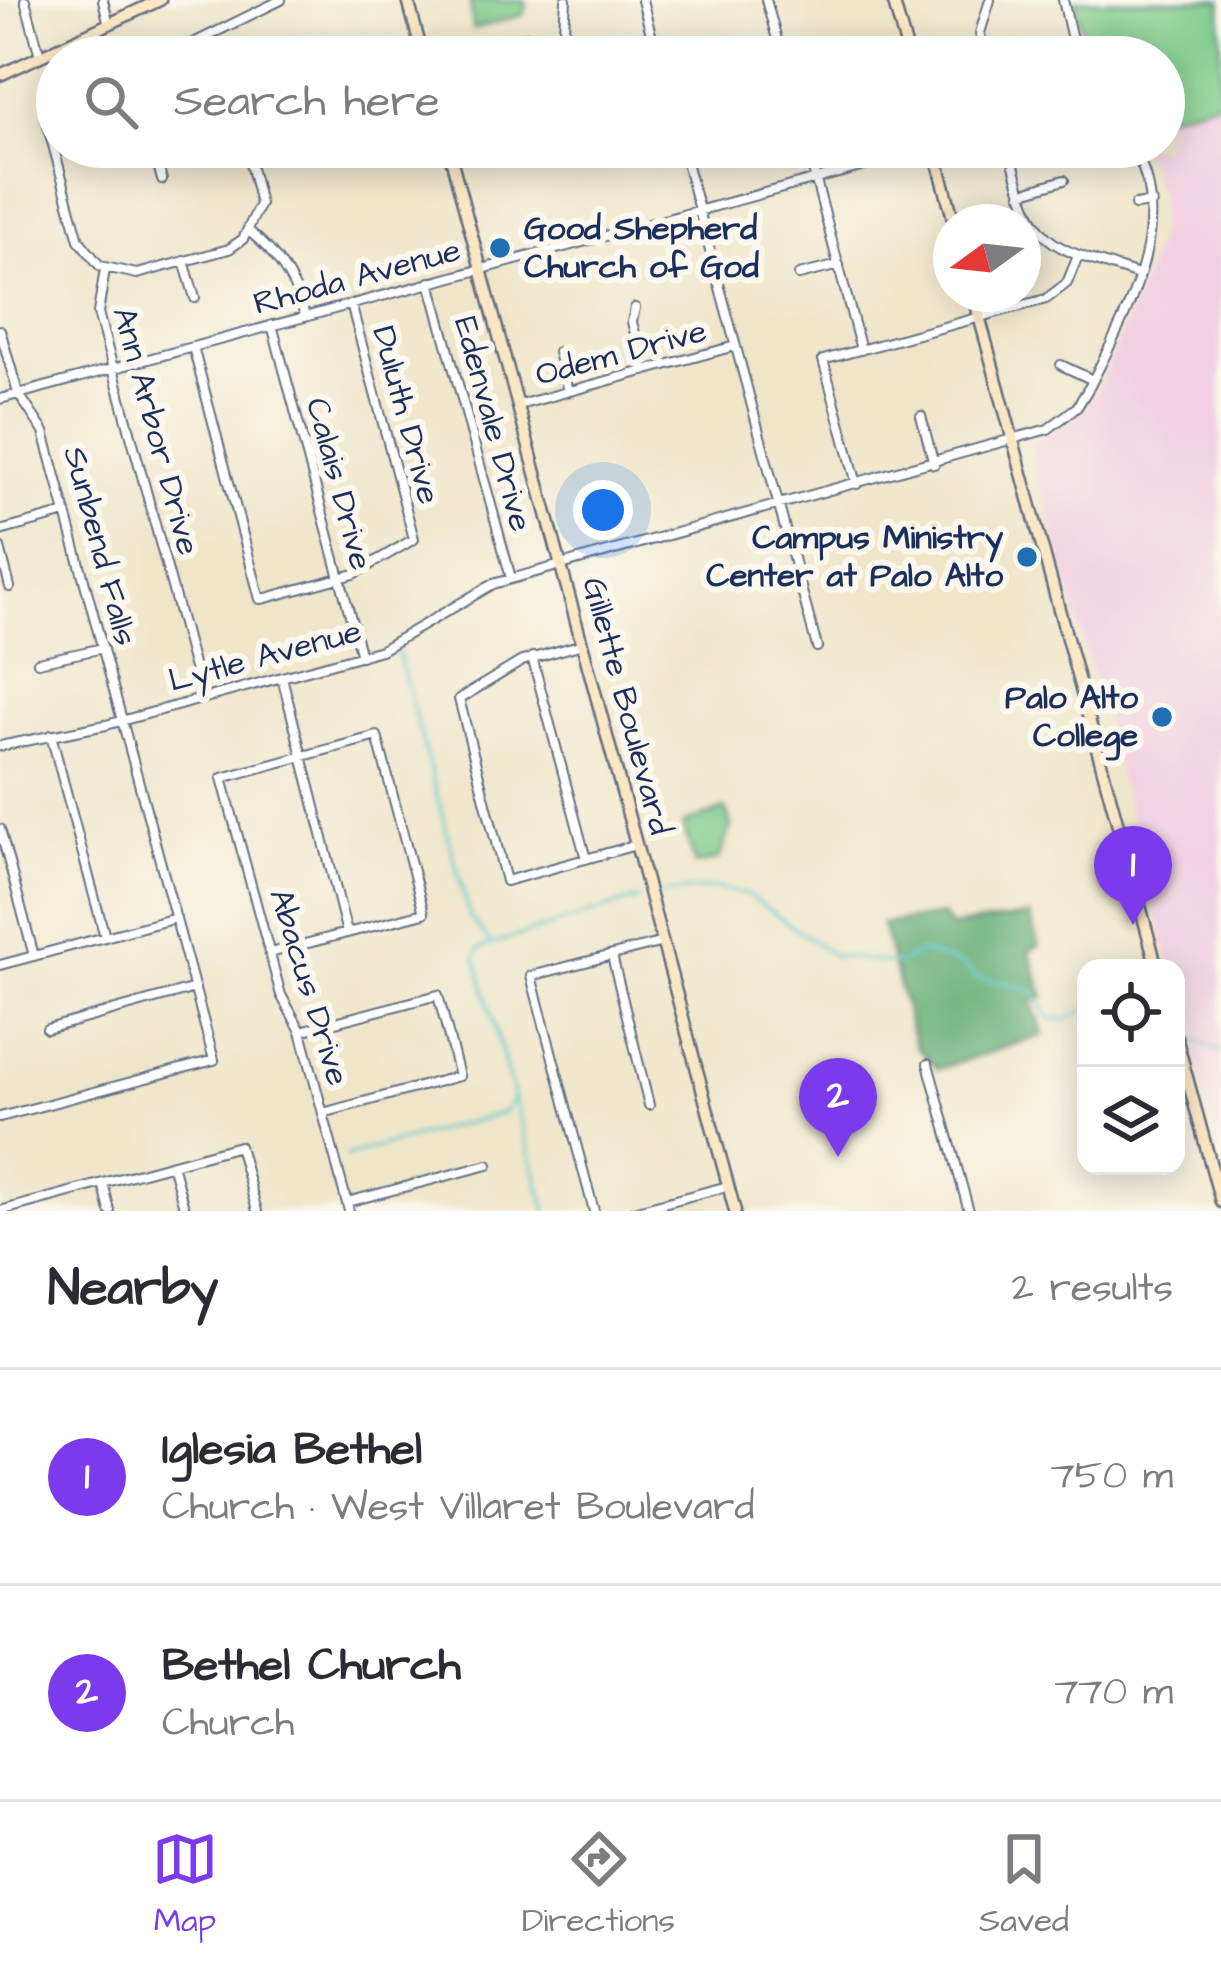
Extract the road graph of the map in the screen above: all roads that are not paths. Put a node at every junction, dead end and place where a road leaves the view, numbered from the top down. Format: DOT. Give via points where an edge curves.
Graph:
graph roads {
  1 [pos="25,0"];
  2 [pos="103,0"];
  3 [pos="160,0"];
  4 [pos="281,0"];
  5 [pos="408,0"];
  6 [pos="566,0"];
  7 [pos="642,0"];
  8 [pos="766,0"];
  9 [pos="893,0"];
  10 [pos="990,0"];
  11 [pos="1063,0"];
  12 [pos="110,25"];
  13 [pos="95,32"];
  14 [pos="87,36"];
  15 [pos="97,36"];
  16 [pos="207,36"];
  17 [pos="417,36"];
  18 [pos="564,36"];
  19 [pos="651,36"];
  20 [pos="776,36"];
  21 [pos="903,36"];
  22 [pos="980,36"];
  23 [pos="1071,36"];
  24 [pos="36,41"];
  25 [pos="36,61"];
  26 [pos="0,75"];
  27 [pos="59,168"];
  28 [pos="159,168"];
  29 [pos="252,168"];
  30 [pos="454,168"];
  31 [pos="688,168"];
  32 [pos="813,168"];
  33 [pos="857,168"];
  34 [pos="940,168"];
  35 [pos="1014,168"];
  36 [pos="1140,168"];
  37 [pos="816,179"];
  38 [pos="162,180"];
  39 [pos="1064,180"];
  40 [pos="1021,193"];
  41 [pos="1152,203"];
  42 [pos="949,204"];
  43 [pos="1135,205"];
  44 [pos="699,211"];
  45 [pos="250,232"];
  46 [pos="1078,256"];
  47 [pos="184,261"];
  48 [pos="839,265"];
  49 [pos="105,269"];
  50 [pos="481,269"];
  51 [pos="799,275"];
  52 [pos="1139,275"];
  53 [pos="430,282"];
  54 [pos="195,298"];
  55 [pos="351,304"];
  56 [pos="635,308"];
  57 [pos="978,312"];
  58 [pos="305,316"];
  59 [pos="979,317"];
  60 [pos="272,325"];
  61 [pos="0,330"];
  62 [pos="193,346"];
  63 [pos="735,346"];
  64 [pos="861,350"];
  65 [pos="558,352"];
  66 [pos="1061,365"];
  67 [pos="113,368"];
  68 [pos="645,371"];
  69 [pos="1094,380"];
  70 [pos="568,391"];
  71 [pos="18,393"];
  72 [pos="0,399"];
  73 [pos="519,405"];
  74 [pos="921,416"];
  75 [pos="1013,441"];
  76 [pos="934,464"];
  77 [pos="856,484"];
  78 [pos="778,505"];
  79 [pos="66,512"];
  80 [pos="0,531"];
  81 [pos="0,548"];
  82 [pos="561,564"];
  83 [pos="340,578"];
  84 [pos="511,578"];
  85 [pos="10,586"];
  86 [pos="583,644"];
  87 [pos="817,647"];
  88 [pos="103,648"];
  89 [pos="361,656"];
  90 [pos="532,658"];
  91 [pos="38,662"];
  92 [pos="282,677"];
  93 [pos="202,698"];
  94 [pos="122,721"];
  95 [pos="51,735"];
  96 [pos="0,746"];
  97 [pos="299,757"];
  98 [pos="0,830"];
  99 [pos="637,845"];
  100 [pos="586,859"];
  101 [pos="176,918"];
  102 [pos="347,933"];
  103 [pos="105,937"];
  104 [pos="663,942"];
  105 [pos="270,953"];
  106 [pos="34,956"];
  107 [pos="612,956"];
  108 [pos="1155,959"];
  109 [pos="0,965"];
  110 [pos="195,988"];
  111 [pos="47,1029"];
  112 [pos="301,1031"];
  113 [pos="928,1064"];
  114 [pos="1184,1067"];
  115 [pos="649,1105"];
  116 [pos="323,1113"];
  117 [pos="0,1117"];
  118 [pos="172,1164"];
  119 [pos="488,1165"];
  120 [pos="103,1183"];
  121 [pos="728,1186"];
  122 [pos="1221,1202"];
  123 [pos="37,1206"];
  124 [pos="348,1206"];
  125 [pos="0,1211"];
  126 [pos="110,1211"];
  127 [pos="185,1211"];
  128 [pos="257,1211"];
  129 [pos="594,1211"];
  130 [pos="633,1211"];
  131 [pos="735,1211"];
  132 [pos="969,1211"];
  1 -- 24 [label="street"];
  2 -- 12 [label="street"];
  3 -- 12 [label="main road"];
  4 -- 16 [label="street"];
  5 -- 17 [label="main road"];
  6 -- 18 [label="street"];
  7 -- 19 [label="street"];
  8 -- 20 [label="street"];
  9 -- 21 [label="main road"];
  10 -- 22 [label="street"];
  11 -- 23 [label="street"];
  12 -- 13 [label="main road"];
  13 -- 14 [label="main road"];
  13 -- 15 [label="street"];
  25 -- 26 [label="main road"];
  27 -- 49 [label="street, Ann Arbor Drive" via="79,240"];
  28 -- 38 [label="street"];
  29 -- 45 [label="street" via="260,198"];
  30 -- 50 [label="main road, Gillette Boulevard"];
  31 -- 44 [label="street"];
  32 -- 37 [label="street"];
  33 -- 37 [label="street, Rhoda Avenue"];
  34 -- 42 [label="main road"];
  35 -- 40 [label="street"];
  36 -- 41 [label="street"];
  37 -- 44 [label="street, Rhoda Avenue"];
  37 -- 48 [label="street"];
  39 -- 40 [label="street"];
  40 -- 46 [label="street" via="1037,232"];
  41 -- 43 [label="street"];
  41 -- 52 [label="street, Lytle Avenue"];
  44 -- 50 [label="street, Rhoda Avenue"];
  44 -- 63 [label="street"];
  45 -- 47 [label="street" via="230,248"];
  45 -- 58 [label="street" via="294,284"];
  46 -- 52 [label="street"];
  46 -- 59 [label="street" via="1058,292"];
  47 -- 49 [label="street" via="131,274"];
  47 -- 54 [label="street"];
  48 -- 51 [label="street"];
  48 -- 64 [label="street"];
  49 -- 67 [label="street, Ann Arbor Drive" via="97,302"];
  50 -- 53 [label="street, Rhoda Avenue"];
  50 -- 73 [label="main road, Gillette Boulevard"];
  52 -- 69 [label="street, Lytle Avenue"];
  53 -- 55 [label="street, Rhoda Avenue"];
  53 -- 84 [label="street, Edenvale Drive"];
  55 -- 58 [label="street, Rhoda Avenue"];
  55 -- 83 [label="street, Duluth Drive" via="415,539"];
  56 -- 68 [label="street"];
  57 -- 59 [label="main road"];
  58 -- 60 [label="street, Rhoda Avenue"];
  59 -- 64 [label="street"];
  59 -- 75 [label="main road"];
  60 -- 62 [label="street, Rhoda Avenue"];
  60 -- 83 [label="street, Calais Drive"];
  61 -- 71 [label="street, Sunbend Falls"];
  62 -- 67 [label="street, Rhoda Avenue"];
  62 -- 83 [label="street" via="260,599"];
  63 -- 68 [label="street, Odem Drive"];
  63 -- 78 [label="street"];
  64 -- 77 [label="street" via="823,360"];
  65 -- 70 [label="street"];
  66 -- 69 [label="street"];
  67 -- 71 [label="street, Rhoda Avenue"];
  67 -- 93 [label="street, Ann Arbor Drive"];
  68 -- 70 [label="street, Odem Drive"];
  69 -- 75 [label="street, Lytle Avenue" via="1057,424"];
  70 -- 73 [label="street, Odem Drive"];
  71 -- 72 [label="street, Rhoda Avenue"];
  71 -- 79 [label="street, Sunbend Falls" via="44,432"];
  73 -- 82 [label="main road, Gillette Boulevard"];
  74 -- 76 [label="street"];
  75 -- 76 [label="street, Lytle Avenue"];
  75 -- 108 [label="main road"];
  76 -- 77 [label="street, Lytle Avenue"];
  77 -- 78 [label="street, Lytle Avenue"];
  78 -- 82 [label="street, Lytle Avenue"];
  78 -- 87 [label="street"];
  79 -- 80 [label="street"];
  79 -- 88 [label="street, Sunbend Falls"];
  81 -- 85 [label="street"];
  82 -- 84 [label="street, Lytle Avenue"];
  82 -- 86 [label="main road, Gillette Boulevard"];
  83 -- 89 [label="street, Calais Drive"];
  84 -- 89 [label="street, Lytle Avenue"];
  86 -- 90 [label="street"];
  86 -- 99 [label="main road, Gillette Boulevard"];
  88 -- 91 [label="street"];
  88 -- 94 [label="street, Sunbend Falls"];
  89 -- 92 [label="street, Lytle Avenue"];
  90 -- 100 [label="street"];
  90 -- 100 [label="street" via="458,699 506,880"];
  92 -- 93 [label="street, Lytle Avenue"];
  92 -- 97 [label="street"];
  93 -- 94 [label="street, Lytle Avenue"];
  94 -- 95 [label="street, Lytle Avenue"];
  94 -- 101 [label="street, Sunbend Falls"];
  95 -- 96 [label="street, Lytle Avenue"];
  95 -- 103 [label="street"];
  97 -- 102 [label="street"];
  97 -- 102 [label="street" via="377,736 424,913"];
  97 -- 105 [label="street, Abacus Drive" via="222,778"];
  98 -- 106 [label="street"];
  99 -- 100 [label="street"];
  99 -- 104 [label="main road, Gillette Boulevard"];
  101 -- 103 [label="street"];
  101 -- 110 [label="street, Sunbend Falls"];
  102 -- 105 [label="street"];
  103 -- 106 [label="street"];
  104 -- 107 [label="street"];
  104 -- 121 [label="main road, Gillette Boulevard"];
  105 -- 112 [label="street, Abacus Drive"];
  106 -- 109 [label="street"];
  107 -- 115 [label="street"];
  107 -- 129 [label="street" via="531,976"];
  110 -- 111 [label="street"];
  110 -- 117 [label="street, Sunbend Falls" via="214,1060"];
  112 -- 116 [label="street, Abacus Drive"];
  112 -- 116 [label="street" via="438,995 459,1076"];
  113 -- 132 [label="street"];
  114 -- 122 [label="main road"];
  116 -- 124 [label="street, Abacus Drive"];
  118 -- 120 [label="street"];
  118 -- 127 [label="street"];
  118 -- 128 [label="street" via="239,1146"];
  119 -- 124 [label="street"];
  120 -- 123 [label="street"];
  120 -- 126 [label="street"];
  121 -- 130 [label="street"];
  121 -- 131 [label="main road, Gillette Boulevard"];
  123 -- 125 [label="street"];
}
